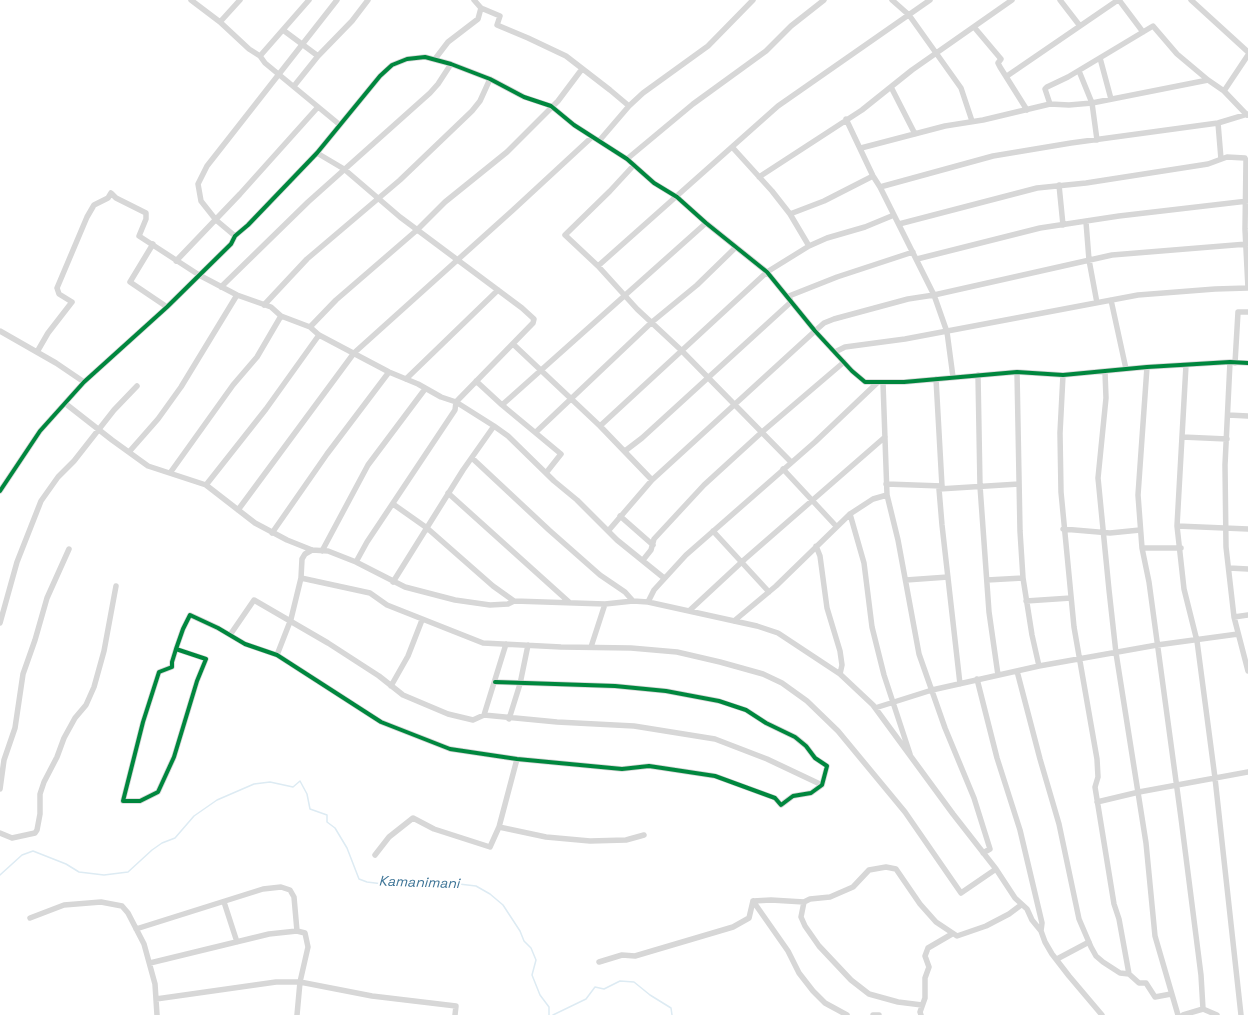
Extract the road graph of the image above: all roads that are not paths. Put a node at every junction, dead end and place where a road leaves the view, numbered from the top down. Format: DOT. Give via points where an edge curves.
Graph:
graph roads {
  1 [pos="191,0"];
  2 [pos="240,0"];
  3 [pos="309,0"];
  4 [pos="337,0"];
  5 [pos="368,0"];
  6 [pos="474,0"];
  7 [pos="753,0"];
  8 [pos="824,0"];
  9 [pos="892,0"];
  10 [pos="930,0"];
  11 [pos="1012,0"];
  12 [pos="1060,0"];
  13 [pos="1118,0"];
  14 [pos="1191,0"];
  15 [pos="481,8"];
  16 [pos="908,15"];
  17 [pos="220,22"];
  18 [pos="1080,26"];
  19 [pos="974,27"];
  20 [pos="283,30"];
  21 [pos="1143,32"];
  22 [pos="302,44"];
  23 [pos="1248,52"];
  24 [pos="937,54"];
  25 [pos="1248,55"];
  26 [pos="260,56"];
  27 [pos="318,56"];
  28 [pos="1100,58"];
  29 [pos="435,59"];
  30 [pos="451,64"];
  31 [pos="582,69"];
  32 [pos="1079,70"];
  33 [pos="279,74"];
  34 [pos="1007,76"];
  35 [pos="490,79"];
  36 [pos="1208,80"];
  37 [pos="294,86"];
  38 [pos="891,87"];
  39 [pos="1224,91"];
  40 [pos="1111,99"];
  41 [pos="1092,103"];
  42 [pos="1050,104"];
  43 [pos="551,106"];
  44 [pos="629,106"];
  45 [pos="318,107"];
  46 [pos="1027,110"];
  47 [pos="1247,115"];
  48 [pos="846,119"];
  49 [pos="972,121"];
  50 [pos="1218,123"];
  51 [pos="340,125"];
  52 [pos="915,134"];
  53 [pos="592,137"];
  54 [pos="1097,140"];
  55 [pos="599,141"];
  56 [pos="733,148"];
  57 [pos="861,148"];
  58 [pos="317,153"];
  59 [pos="627,158"];
  60 [pos="1221,159"];
  61 [pos="1247,161"];
  62 [pos="634,165"];
  63 [pos="344,169"];
  64 [pos="872,176"];
  65 [pos="759,177"];
  66 [pos="1060,185"];
  67 [pos="880,187"];
  68 [pos="677,197"];
  69 [pos="378,198"];
  70 [pos="1247,201"];
  71 [pos="790,214"];
  72 [pos="894,215"];
  73 [pos="216,220"];
  74 [pos="1086,222"];
  75 [pos="706,223"];
  76 [pos="899,224"];
  77 [pos="1063,225"];
  78 [pos="417,230"];
  79 [pos="235,236"];
  80 [pos="153,244"];
  81 [pos="1247,244"];
  82 [pos="809,246"];
  83 [pos="735,248"];
  84 [pos="913,252"];
  85 [pos="917,259"];
  86 [pos="457,260"];
  87 [pos="1089,260"];
  88 [pos="176,261"];
  89 [pos="598,266"];
  90 [pos="1247,266"];
  91 [pos="767,272"];
  92 [pos="199,275"];
  93 [pos="221,287"];
  94 [pos="1248,288"];
  95 [pos="498,290"];
  96 [pos="237,295"];
  97 [pos="934,295"];
  98 [pos="625,296"];
  99 [pos="1111,300"];
  100 [pos="791,302"];
  101 [pos="1097,303"];
  102 [pos="264,305"];
  103 [pos="167,308"];
  104 [pos="1248,312"];
  105 [pos="281,316"];
  106 [pos="652,322"];
  107 [pos="310,327"];
  108 [pos="0,331"];
  109 [pos="815,331"];
  110 [pos="947,332"];
  111 [pos="319,334"];
  112 [pos="513,344"];
  113 [pos="681,350"];
  114 [pos="37,352"];
  115 [pos="835,352"];
  116 [pos="354,353"];
  117 [pos="844,362"];
  118 [pos="1232,362"];
  119 [pos="1248,364"];
  120 [pos="1186,365"];
  121 [pos="1147,367"];
  122 [pos="1126,369"];
  123 [pos="542,370"];
  124 [pos="389,372"];
  125 [pos="1017,372"];
  126 [pos="1105,372"];
  127 [pos="978,375"];
  128 [pos="1063,375"];
  129 [pos="707,378"];
  130 [pos="953,378"];
  131 [pos="406,379"];
  132 [pos="936,379"];
  133 [pos="476,381"];
  134 [pos="84,382"];
  135 [pos="877,383"];
  136 [pos="883,383"];
  137 [pos="137,386"];
  138 [pos="425,389"];
  139 [pos="570,399"];
  140 [pos="456,402"];
  141 [pos="66,404"];
  142 [pos="502,405"];
  143 [pos="735,405"];
  144 [pos="1228,415"];
  145 [pos="1248,416"];
  146 [pos="494,426"];
  147 [pos="600,426"];
  148 [pos="98,429"];
  149 [pos="536,432"];
  150 [pos="762,432"];
  151 [pos="885,437"];
  152 [pos="1182,437"];
  153 [pos="1227,440"];
  154 [pos="625,451"];
  155 [pos="129,452"];
  156 [pos="472,458"];
  157 [pos="791,462"];
  158 [pos="784,469"];
  159 [pos="170,473"];
  160 [pos="546,473"];
  161 [pos="652,480"];
  162 [pos="886,484"];
  163 [pos="1019,484"];
  164 [pos="206,485"];
  165 [pos="980,486"];
  166 [pos="941,487"];
  167 [pos="0,491"];
  168 [pos="448,493"];
  169 [pos="887,495"];
  170 [pos="812,500"];
  171 [pos="393,504"];
  172 [pos="238,510"];
  173 [pos="850,514"];
  174 [pos="620,516"];
  175 [pos="836,526"];
  176 [pos="1177,526"];
  177 [pos="1225,527"];
  178 [pos="427,528"];
  179 [pos="1063,529"];
  180 [pos="1248,529"];
  181 [pos="609,530"];
  182 [pos="1140,530"];
  183 [pos="713,531"];
  184 [pos="1102,532"];
  185 [pos="272,533"];
  186 [pos="653,546"];
  187 [pos="816,546"];
  188 [pos="1142,548"];
  189 [pos="1181,548"];
  190 [pos="69,549"];
  191 [pos="312,550"];
  192 [pos="322,551"];
  193 [pos="643,560"];
  194 [pos="356,562"];
  195 [pos="742,562"];
  196 [pos="1229,568"];
  197 [pos="1248,569"];
  198 [pos="948,577"];
  199 [pos="301,578"];
  200 [pos="664,578"];
  201 [pos="1023,578"];
  202 [pos="906,580"];
  203 [pos="986,580"];
  204 [pos="394,582"];
  205 [pos="116,586"];
  206 [pos="769,592"];
  207 [pos="1070,598"];
  208 [pos="514,601"];
  209 [pos="633,601"];
  210 [pos="1026,601"];
  211 [pos="570,602"];
  212 [pos="648,602"];
  213 [pos="605,604"];
  214 [pos="689,611"];
  215 [pos="1248,615"];
  216 [pos="1234,617"];
  217 [pos="422,620"];
  218 [pos="734,621"];
  219 [pos="290,622"];
  220 [pos="0,623"];
  221 [pos="1238,634"];
  222 [pos="230,635"];
  223 [pos="1197,641"];
  224 [pos="506,644"];
  225 [pos="528,645"];
  226 [pos="1157,645"];
  227 [pos="592,647"];
  228 [pos="176,649"];
  229 [pos="1116,653"];
  230 [pos="277,655"];
  231 [pos="1079,659"];
  232 [pos="1039,666"];
  233 [pos="1017,671"];
  234 [pos="1248,672"];
  235 [pos="840,674"];
  236 [pos="998,675"];
  237 [pos="977,679"];
  238 [pos="495,682"];
  239 [pos="520,684"];
  240 [pos="960,684"];
  241 [pos="391,686"];
  242 [pos="932,690"];
  243 [pos="893,702"];
  244 [pos="875,708"];
  245 [pos="484,715"];
  246 [pos="509,719"];
  247 [pos="517,759"];
  248 [pos="912,760"];
  249 [pos="1248,772"];
  250 [pos="1215,778"];
  251 [pos="822,785"];
  252 [pos="1175,785"];
  253 [pos="0,789"];
  254 [pos="1139,792"];
  255 [pos="1098,802"];
  256 [pos="499,827"];
  257 [pos="0,833"];
  258 [pos="644,835"];
  259 [pos="984,853"];
  260 [pos="375,855"];
  261 [pos="996,869"];
  262 [pos="753,901"];
  263 [pos="224,902"];
  264 [pos="804,902"];
  265 [pos="1021,905"];
  266 [pos="30,918"];
  267 [pos="136,929"];
  268 [pos="297,931"];
  269 [pos="1041,931"];
  270 [pos="952,934"];
  271 [pos="238,942"];
  272 [pos="1089,942"];
  273 [pos="1057,959"];
  274 [pos="599,962"];
  275 [pos="150,963"];
  276 [pos="1129,974"];
  277 [pos="300,982"];
  278 [pos="1171,994"];
  279 [pos="156,999"];
  280 [pos="922,1005"];
  281 [pos="1203,1009"];
  282 [pos="157,1015"];
  283 [pos="297,1015"];
  284 [pos="455,1015"];
  285 [pos="847,1015"];
  286 [pos="873,1015"];
  287 [pos="879,1015"];
  288 [pos="921,1015"];
  289 [pos="1102,1015"];
  290 [pos="1178,1015"];
  291 [pos="1183,1015"];
  292 [pos="1217,1015"];
  293 [pos="1241,1015"];
  1 -- 17 [label="street"];
  2 -- 17 [label="street"];
  3 -- 20 [label="street"];
  4 -- 22 [label="street"];
  5 -- 27 [label="street" via="352,21"];
  6 -- 15 [label="street"];
  7 -- 44 [label="street" via="708,46"];
  8 -- 59 [label="street" via="791,26 766,51 693,104"];
  9 -- 16 [label="street"];
  10 -- 16 [label="street"];
  11 -- 19 [label="street"];
  12 -- 18 [label="street"];
  13 -- 18 [label="street"];
  13 -- 21 [label="street"];
  14 -- 23 [label="street"];
  15 -- 29 [label="street" via="478,19 448,42"];
  15 -- 31 [label="street" via="500,16 497,25 566,56"];
  16 -- 24 [label="street"];
  16 -- 56 [label="street" via="784,102"];
  17 -- 26 [label="street"];
  18 -- 34 [label="street"];
  19 -- 24 [label="street"];
  19 -- 34 [label="street" via="1001,59 998,63"];
  20 -- 22 [label="street"];
  20 -- 26 [label="street"];
  21 -- 28 [label="street"];
  21 -- 36 [label="street" via="1153,26 1177,54"];
  22 -- 27 [label="street"];
  22 -- 33 [label="street"];
  24 -- 38 [label="street"];
  24 -- 49 [label="street" via="961,88"];
  25 -- 39 [label="street"];
  26 -- 33 [label="street"];
  27 -- 37 [label="street"];
  28 -- 32 [label="street"];
  28 -- 40 [label="street"];
  29 -- 30 [label="street"];
  29 -- 51 [label="street" via="407,59 392,65"];
  30 -- 35 [label="street"];
  30 -- 63 [label="street" via="430,93"];
  31 -- 43 [label="street" via="558,101"];
  31 -- 44 [label="street"];
  32 -- 41 [label="street"];
  32 -- 42 [label="street" via="1045,89"];
  33 -- 37 [label="street"];
  33 -- 73 [label="street" via="207,166 198,184 201,201"];
  34 -- 46 [label="street"];
  35 -- 43 [label="street" via="524,97"];
  35 -- 69 [label="street" via="480,101 472,111"];
  36 -- 39 [label="street"];
  36 -- 40 [label="street"];
  37 -- 45 [label="street"];
  38 -- 48 [label="street"];
  38 -- 52 [label="street"];
  39 -- 47 [label="street"];
  40 -- 41 [label="street"];
  41 -- 42 [label="street"];
  41 -- 54 [label="street"];
  42 -- 46 [label="street"];
  43 -- 53 [label="street"];
  43 -- 78 [label="street" via="507,152 445,202"];
  44 -- 55 [label="street"];
  45 -- 51 [label="street"];
  45 -- 73 [label="street"];
  46 -- 49 [label="street"];
  47 -- 50 [label="street"];
  48 -- 57 [label="street"];
  48 -- 65 [label="street"];
  49 -- 52 [label="street"];
  50 -- 54 [label="street"];
  50 -- 60 [label="street"];
  51 -- 58 [label="street"];
  52 -- 57 [label="street"];
  53 -- 55 [label="street"];
  53 -- 86 [label="street"];
  54 -- 67 [label="street" via="993,156"];
  55 -- 59 [label="street"];
  56 -- 65 [label="street"];
  56 -- 68 [label="street"];
  57 -- 64 [label="street"];
  58 -- 63 [label="street"];
  58 -- 79 [label="street"];
  59 -- 62 [label="street"];
  60 -- 61 [label="street" via="1245,158"];
  60 -- 66 [label="street" via="1208,164"];
  61 -- 70 [label="street"];
  62 -- 68 [label="street" via="654,183"];
  62 -- 89 [label="street" via="565,235"];
  63 -- 69 [label="street"];
  63 -- 93 [label="street"];
  64 -- 67 [label="street"];
  64 -- 71 [label="street" via="824,201"];
  65 -- 71 [label="street"];
  66 -- 76 [label="street" via="1037,188"];
  66 -- 77 [label="street"];
  67 -- 72 [label="street"];
  68 -- 75 [label="street"];
  68 -- 89 [label="street"];
  69 -- 78 [label="street"];
  69 -- 102 [label="street" via="307,259"];
  70 -- 74 [label="street"];
  70 -- 81 [label="street"];
  71 -- 82 [label="street"];
  72 -- 76 [label="street"];
  72 -- 82 [label="street"];
  73 -- 79 [label="street"];
  73 -- 88 [label="street"];
  74 -- 77 [label="street"];
  74 -- 87 [label="street"];
  75 -- 83 [label="street"];
  75 -- 98 [label="street"];
  76 -- 84 [label="street"];
  77 -- 85 [label="street" via="1040,228"];
  78 -- 86 [label="street"];
  78 -- 107 [label="street" via="336,300"];
  79 -- 92 [label="street" via="231,244"];
  80 -- 88 [label="street"];
  80 -- 103 [label="street" via="130,282"];
  80 -- 114 [label="street" via="139,236 146,219 144,210 116,198 111,193 108,198 94,205 57,288 59,294 72,302"];
  81 -- 87 [label="street" via="1112,255"];
  81 -- 90 [label="street"];
  82 -- 91 [label="street"];
  83 -- 91 [label="street"];
  83 -- 106 [label="street" via="697,285"];
  84 -- 85 [label="street"];
  84 -- 100 [label="street" via="797,291 789,296"];
  85 -- 97 [label="street"];
  86 -- 95 [label="street"];
  86 -- 116 [label="street"];
  87 -- 97 [label="street"];
  87 -- 101 [label="street"];
  88 -- 92 [label="street"];
  89 -- 98 [label="street"];
  90 -- 94 [label="street"];
  91 -- 100 [label="street"];
  91 -- 113 [label="street"];
  92 -- 93 [label="street"];
  92 -- 103 [label="street"];
  93 -- 96 [label="street"];
  94 -- 99 [label="street"];
  95 -- 112 [label="street" via="534,319"];
  95 -- 131 [label="street"];
  96 -- 102 [label="street"];
  96 -- 155 [label="street" via="181,387 158,419"];
  97 -- 109 [label="street" via="851,313 824,323"];
  97 -- 110 [label="street"];
  98 -- 106 [label="street"];
  98 -- 123 [label="street"];
  99 -- 101 [label="street"];
  99 -- 122 [label="street"];
  100 -- 109 [label="street"];
  100 -- 129 [label="street"];
  101 -- 110 [label="street"];
  102 -- 105 [label="street" via="276,310"];
  103 -- 134 [label="street"];
  104 -- 118 [label="street" via="1238,312"];
  105 -- 107 [label="street"];
  105 -- 159 [label="street" via="257,357 233,385"];
  106 -- 113 [label="street"];
  106 -- 139 [label="street"];
  107 -- 111 [label="street"];
  108 -- 114 [label="street"];
  109 -- 115 [label="street"];
  109 -- 143 [label="street"];
  110 -- 115 [label="street" via="845,347"];
  110 -- 130 [label="street"];
  111 -- 116 [label="street"];
  111 -- 164 [label="street" via="266,410"];
  112 -- 123 [label="street"];
  112 -- 133 [label="street"];
  113 -- 129 [label="street"];
  113 -- 147 [label="street"];
  114 -- 134 [label="street"];
  115 -- 117 [label="street"];
  116 -- 124 [label="street"];
  116 -- 172 [label="street"];
  117 -- 135 [label="street" via="865,382"];
  117 -- 150 [label="street"];
  118 -- 119 [label="street"];
  118 -- 120 [label="street"];
  118 -- 144 [label="street"];
  120 -- 121 [label="street"];
  120 -- 152 [label="street"];
  121 -- 122 [label="street"];
  121 -- 182 [label="street" via="1138,495"];
  122 -- 126 [label="street"];
  123 -- 139 [label="street"];
  123 -- 142 [label="street"];
  124 -- 131 [label="street"];
  124 -- 185 [label="street"];
  125 -- 127 [label="street"];
  125 -- 128 [label="street"];
  125 -- 163 [label="street"];
  126 -- 128 [label="street"];
  126 -- 184 [label="street" via="1106,398 1098,478"];
  127 -- 130 [label="street"];
  127 -- 165 [label="street"];
  128 -- 179 [label="street" via="1060,433"];
  129 -- 143 [label="street"];
  129 -- 154 [label="street"];
  130 -- 132 [label="street"];
  131 -- 138 [label="street"];
  132 -- 136 [label="street"];
  132 -- 166 [label="street"];
  133 -- 140 [label="street"];
  133 -- 142 [label="street"];
  134 -- 141 [label="street"];
  135 -- 136 [label="street"];
  135 -- 157 [label="street"];
  136 -- 151 [label="street"];
  137 -- 148 [label="street"];
  138 -- 140 [label="street"];
  138 -- 192 [label="street" via="368,465"];
  139 -- 147 [label="street"];
  139 -- 149 [label="street"];
  140 -- 146 [label="street"];
  140 -- 171 [label="street" via="455,410"];
  141 -- 148 [label="street"];
  141 -- 167 [label="street" via="40,431"];
  142 -- 149 [label="street"];
  143 -- 150 [label="street"];
  143 -- 161 [label="street"];
  144 -- 145 [label="street"];
  144 -- 153 [label="street"];
  146 -- 156 [label="street"];
  146 -- 160 [label="street"];
  147 -- 154 [label="street"];
  148 -- 155 [label="street"];
  148 -- 220 [label="street" via="41,502 17,562"];
  149 -- 160 [label="street" via="561,454"];
  150 -- 157 [label="street"];
  150 -- 186 [label="street" via="704,485 654,539"];
  151 -- 162 [label="street"];
  151 -- 170 [label="street"];
  152 -- 153 [label="street"];
  152 -- 176 [label="street"];
  153 -- 177 [label="street"];
  154 -- 161 [label="street"];
  155 -- 159 [label="street" via="148,466"];
  156 -- 168 [label="street"];
  156 -- 209 [label="street" via="549,530"];
  157 -- 158 [label="street"];
  158 -- 170 [label="street"];
  158 -- 183 [label="street"];
  159 -- 164 [label="street"];
  160 -- 181 [label="street"];
  161 -- 174 [label="street"];
  162 -- 166 [label="street"];
  162 -- 169 [label="street"];
  163 -- 165 [label="street"];
  163 -- 201 [label="street"];
  164 -- 172 [label="street"];
  165 -- 166 [label="street"];
  165 -- 203 [label="street"];
  166 -- 198 [label="street"];
  168 -- 178 [label="street"];
  168 -- 211 [label="street"];
  169 -- 173 [label="street" via="873,499"];
  169 -- 202 [label="street"];
  170 -- 175 [label="street"];
  170 -- 195 [label="street"];
  171 -- 178 [label="street"];
  171 -- 194 [label="street"];
  172 -- 185 [label="street"];
  173 -- 175 [label="street"];
  173 -- 243 [label="street" via="864,563 872,627"];
  174 -- 181 [label="street"];
  174 -- 186 [label="street"];
  175 -- 187 [label="street"];
  176 -- 177 [label="street"];
  176 -- 189 [label="street"];
  177 -- 180 [label="street"];
  177 -- 196 [label="street"];
  178 -- 204 [label="street"];
  178 -- 208 [label="street" via="493,586"];
  179 -- 184 [label="street"];
  179 -- 207 [label="street"];
  181 -- 193 [label="street" via="617,540"];
  182 -- 184 [label="street"];
  182 -- 188 [label="street"];
  183 -- 195 [label="street"];
  183 -- 200 [label="street"];
  184 -- 229 [label="street"];
  185 -- 191 [label="street"];
  186 -- 193 [label="street"];
  187 -- 206 [label="street"];
  187 -- 235 [label="street" via="820,556 827,608 840,651"];
  188 -- 189 [label="street"];
  188 -- 226 [label="street"];
  189 -- 223 [label="street" via="1184,589"];
  190 -- 253 [label="street" via="47,598 23,674 15,728 4,760"];
  191 -- 192 [label="street"];
  191 -- 199 [label="street" via="302,559"];
  192 -- 194 [label="street"];
  193 -- 200 [label="street"];
  194 -- 204 [label="street"];
  195 -- 206 [label="street"];
  195 -- 214 [label="street"];
  196 -- 197 [label="street"];
  196 -- 216 [label="street"];
  198 -- 202 [label="street"];
  198 -- 240 [label="street"];
  199 -- 217 [label="street" via="370,592 387,604"];
  199 -- 219 [label="street"];
  200 -- 212 [label="street"];
  201 -- 203 [label="street"];
  201 -- 210 [label="street"];
  202 -- 242 [label="street" via="919,654"];
  203 -- 236 [label="street"];
  204 -- 208 [label="street" via="455,600 490,605"];
  205 -- 257 [label="street" via="104,651 94,687 86,705 64,738 44,782 40,794 37,830 12,838"];
  206 -- 218 [label="street"];
  207 -- 210 [label="street"];
  207 -- 231 [label="street"];
  208 -- 211 [label="street"];
  209 -- 212 [label="street"];
  209 -- 213 [label="street"];
  210 -- 232 [label="street"];
  211 -- 213 [label="street"];
  212 -- 214 [label="street"];
  213 -- 227 [label="street"];
  214 -- 218 [label="street"];
  215 -- 216 [label="street"];
  216 -- 221 [label="street"];
  217 -- 224 [label="street" via="483,643"];
  217 -- 241 [label="street" via="408,656"];
  218 -- 235 [label="street" via="778,633"];
  219 -- 222 [label="street" via="254,600"];
  219 -- 230 [label="street"];
  219 -- 241 [label="street" via="328,643"];
  221 -- 223 [label="street"];
  221 -- 234 [label="street"];
  222 -- 228 [label="street" via="190,615"];
  222 -- 230 [label="street" via="245,644"];
  223 -- 226 [label="street"];
  223 -- 250 [label="street"];
  224 -- 225 [label="street"];
  224 -- 238 [label="street"];
  225 -- 227 [label="street"];
  225 -- 239 [label="street"];
  226 -- 229 [label="street"];
  226 -- 252 [label="street"];
  227 -- 261 [label="street" via="677,652 763,674 782,683 807,701 838,731 904,812 961,893"];
  228 -- 228 [label="street" via="172,667 159,672 123,801 140,801 158,792 174,757 206,659"];
  229 -- 231 [label="street"];
  229 -- 254 [label="street"];
  230 -- 247 [label="street" via="381,722 450,749"];
  231 -- 232 [label="street"];
  231 -- 255 [label="street" via="1097,760 1098,777 1095,786"];
  232 -- 233 [label="street"];
  233 -- 236 [label="street"];
  233 -- 272 [label="street" via="1059,824 1079,919"];
  235 -- 244 [label="street"];
  236 -- 237 [label="street"];
  237 -- 240 [label="street"];
  237 -- 269 [label="street" via="997,758 1020,830 1042,923"];
  238 -- 239 [label="street"];
  238 -- 245 [label="street"];
  239 -- 246 [label="street"];
  239 -- 251 [label="street" via="615,686 666,691 719,701 746,710 795,737 815,758 827,766"];
  240 -- 242 [label="street"];
  241 -- 245 [label="street" via="403,695 448,714 473,720"];
  242 -- 243 [label="street"];
  242 -- 259 [label="street" via="974,798 990,850"];
  243 -- 244 [label="street"];
  243 -- 248 [label="street"];
  244 -- 248 [label="street"];
  245 -- 246 [label="street"];
  246 -- 251 [label="street" via="634,726 715,739 767,759"];
  247 -- 251 [label="street" via="622,769 649,766 715,776 775,798 781,805 793,796 811,793"];
  247 -- 256 [label="street"];
  248 -- 259 [label="street"];
  249 -- 250 [label="street"];
  250 -- 252 [label="street"];
  250 -- 293 [label="street"];
  252 -- 254 [label="street"];
  252 -- 281 [label="street" via="1199,960"];
  254 -- 255 [label="street"];
  254 -- 278 [label="street" via="1155,936"];
  255 -- 276 [label="street" via="1114,904"];
  256 -- 258 [label="street" via="546,837 590,841 626,840"];
  256 -- 260 [label="street" via="490,847 434,829 412,818 389,837"];
  259 -- 261 [label="street"];
  261 -- 265 [label="street"];
  262 -- 264 [label="street"];
  262 -- 274 [label="street" via="749,918 733,927 635,956 622,955"];
  262 -- 285 [label="street" via="813,991 825,1003"];
  263 -- 267 [label="street" via="204,906"];
  263 -- 268 [label="street" via="263,889 281,887 290,890 294,897"];
  263 -- 271 [label="street"];
  264 -- 270 [label="street" via="844,892 853,887 869,870 882,867 896,869 920,904 936,922"];
  264 -- 280 [label="street" via="801,916 805,926 819,946 851,980 869,994"];
  265 -- 269 [label="street"];
  265 -- 270 [label="street" via="986,926 963,935"];
  266 -- 267 [label="street" via="64,906 101,902 122,906"];
  267 -- 275 [label="street"];
  268 -- 271 [label="street" via="269,934"];
  268 -- 277 [label="street" via="305,933 308,947"];
  269 -- 273 [label="street"];
  270 -- 280 [label="street" via="928,948 926,956 929,967"];
  271 -- 275 [label="street"];
  272 -- 273 [label="street"];
  272 -- 276 [label="street" via="1096,956 1103,962 1120,973"];
  273 -- 289 [label="street"];
  275 -- 279 [label="street"];
  276 -- 278 [label="street" via="1137,982 1146,983 1155,997"];
  277 -- 279 [label="street" via="276,982"];
  277 -- 283 [label="street"];
  277 -- 284 [label="street" via="372,996 456,1006"];
  278 -- 290 [label="street"];
  279 -- 282 [label="street"];
  280 -- 288 [label="street"];
  281 -- 291 [label="street"];
  281 -- 292 [label="street"];
  286 -- 287 [label="street"];
}
